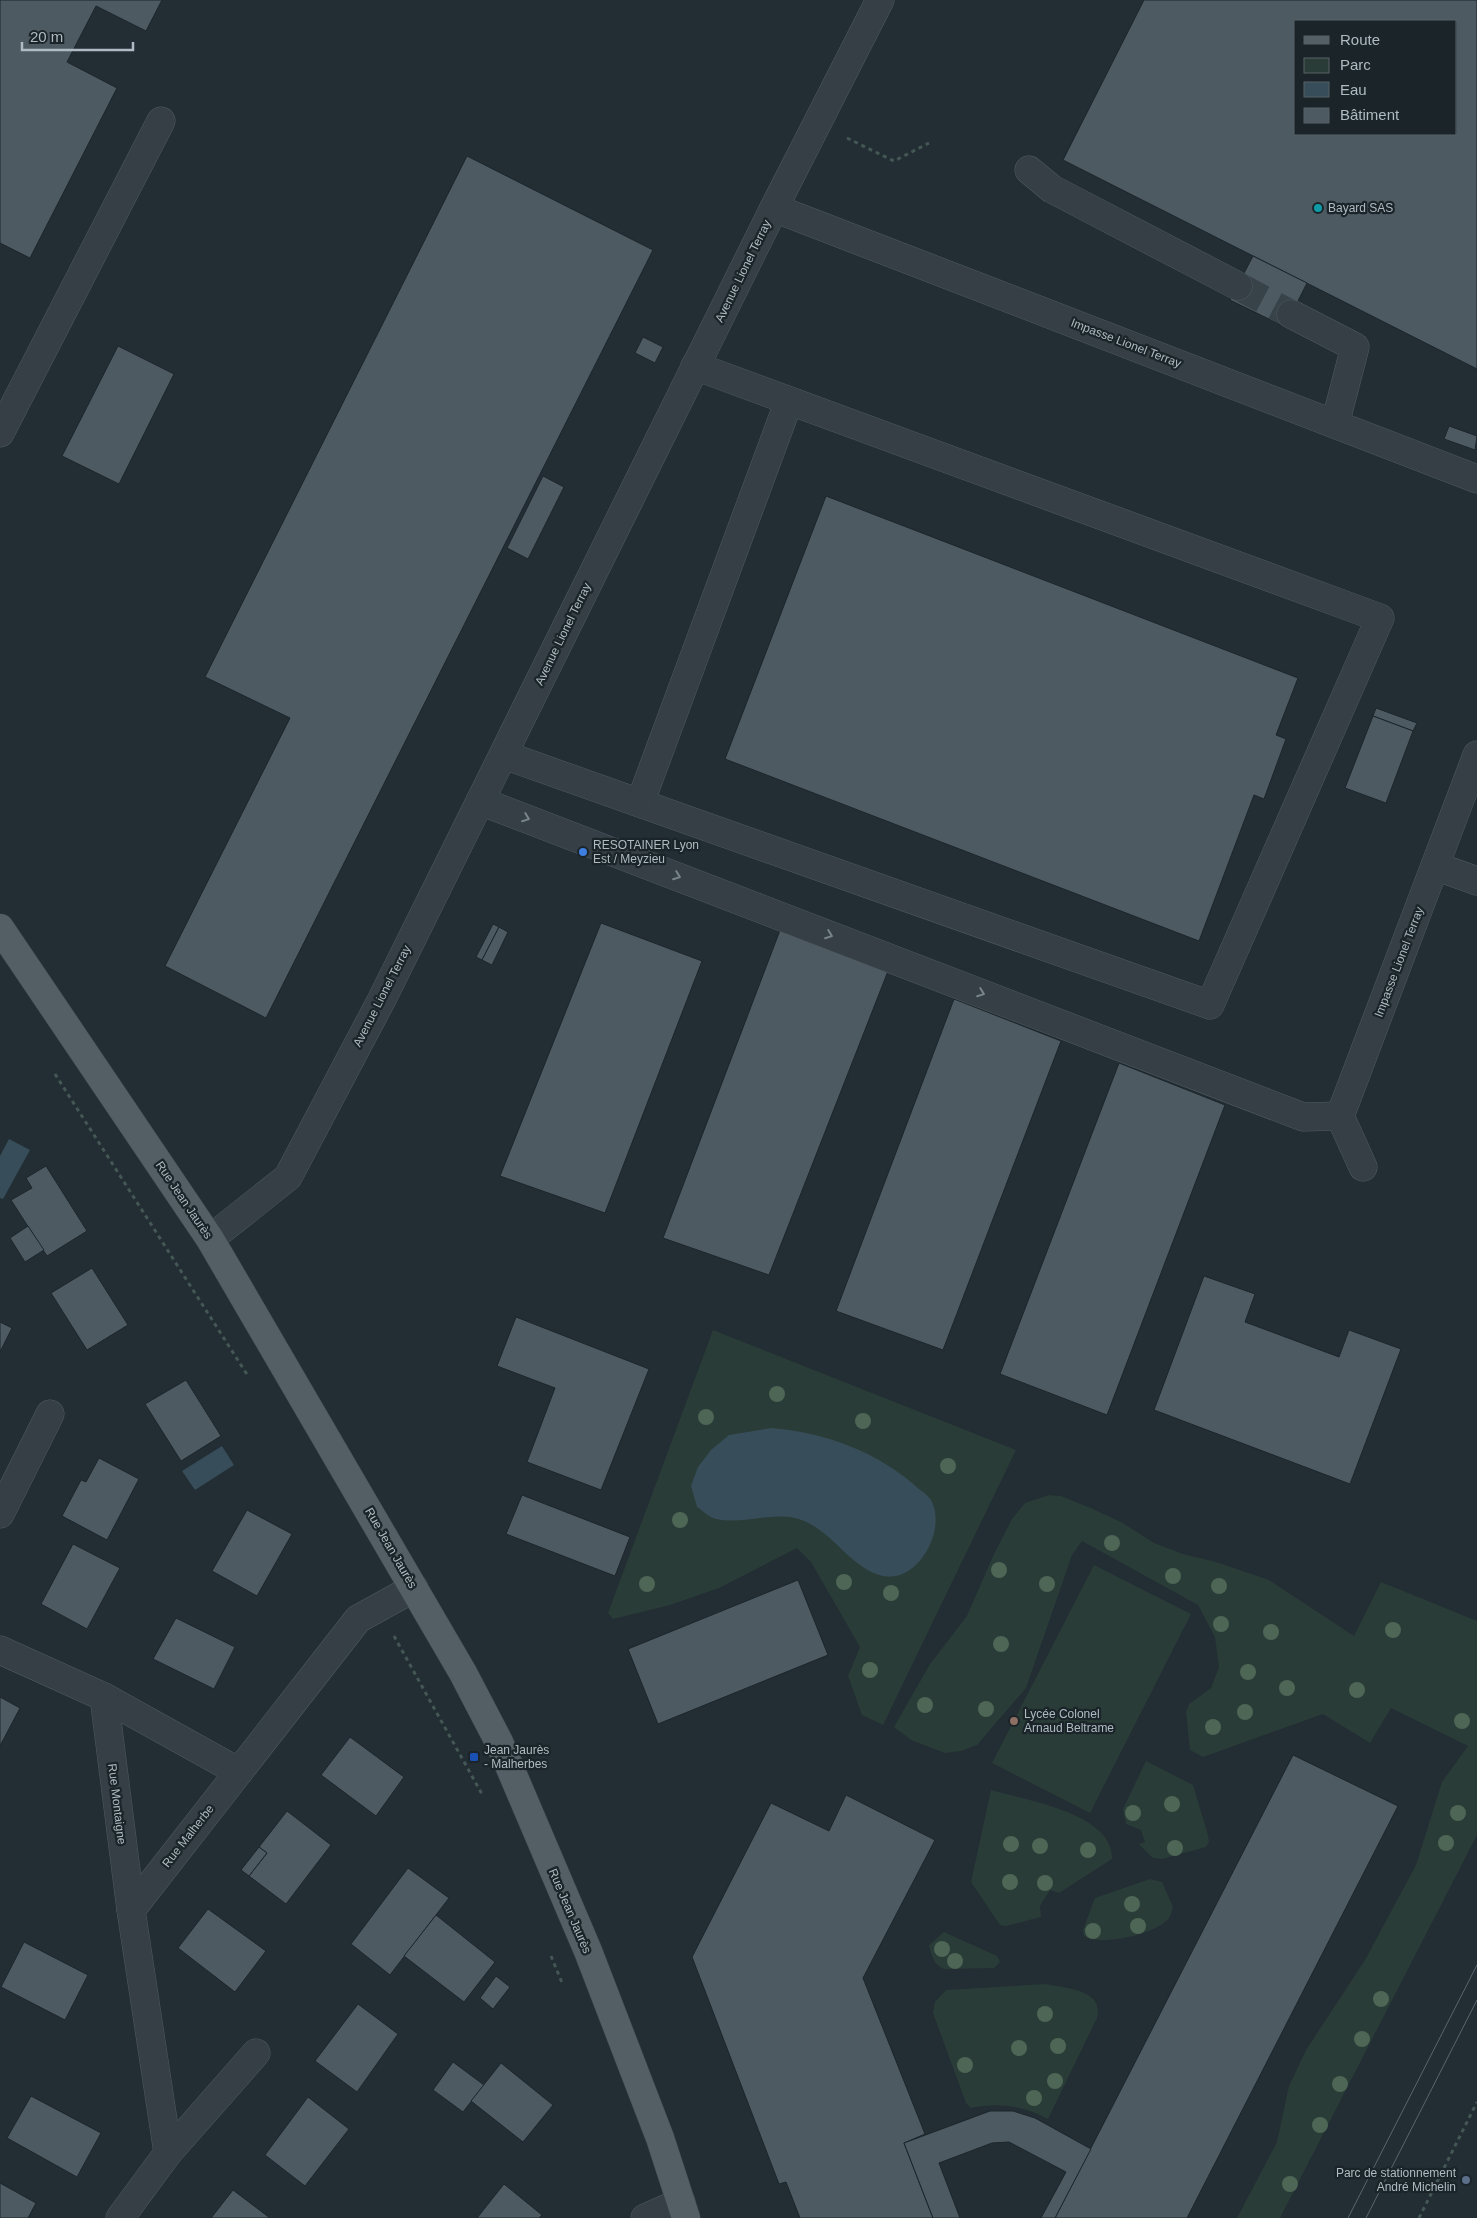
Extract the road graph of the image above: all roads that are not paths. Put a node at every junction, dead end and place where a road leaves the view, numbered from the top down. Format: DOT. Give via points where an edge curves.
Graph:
graph roads {
  1 [pos="880,0"];
  2 [pos="161,121"];
  3 [pos="1029,170"];
  4 [pos="774,208"];
  5 [pos="1238,286"];
  6 [pos="1291,314"];
  7 [pos="695,366"];
  8 [pos="788,401"];
  9 [pos="1335,424"];
  10 [pos="0,432"];
  11 [pos="1477,478"];
  12 [pos="504,755"];
  13 [pos="1477,755"];
  14 [pos="480,800"];
  15 [pos="640,803"];
  16 [pos="1435,866"];
  17 [pos="1477,881"];
  18 [pos="0,928"];
  19 [pos="1340,1116"];
  20 [pos="1363,1168"];
  21 [pos="210,1239"];
  22 [pos="50,1414"];
  23 [pos="0,1514"];
  24 [pos="414,1588"];
  25 [pos="0,1650"];
  26 [pos="104,1697"];
  27 [pos="239,1772"];
  28 [pos="131,1910"];
  29 [pos="256,2053"];
  30 [pos="168,2153"];
  31 [pos="684,2210"];
  32 [pos="120,2218"];
  33 [pos="645,2218"];
  1 -- 4 [label="street, Avenue Lionel Terray"];
  2 -- 10 [label="street"];
  3 -- 5 [label="street" via="1052,189"];
  4 -- 7 [label="street, Avenue Lionel Terray"];
  4 -- 9 [label="street, Impasse Lionel Terray"];
  6 -- 9 [label="street" via="1355,346"];
  7 -- 8 [label="street"];
  7 -- 12 [label="street, Avenue Lionel Terray"];
  8 -- 15 [label="street"];
  8 -- 15 [label="street" via="1380,618 1210,1005"];
  9 -- 11 [label="street, Impasse Lionel Terray"];
  12 -- 14 [label="street, Avenue Lionel Terray"];
  12 -- 15 [label="street"];
  13 -- 16 [label="street, Impasse Lionel Terray"];
  14 -- 19 [label="street, one-way" via="1303,1117"];
  14 -- 21 [label="street, Avenue Lionel Terray" via="382,999 288,1177"];
  16 -- 17 [label="street"];
  16 -- 19 [label="street, Impasse Lionel Terray"];
  18 -- 21 [label="main road, Rue Jean Jaurès"];
  19 -- 20 [label="street"];
  21 -- 24 [label="main road, Rue Jean Jaurès"];
  22 -- 23 [label="street"];
  24 -- 27 [label="street, Rue Malherbe" via="358,1619"];
  24 -- 31 [label="main road, Rue Jean Jaurès" via="499,1742 588,1951 660,2138"];
  25 -- 26 [label="street"];
  26 -- 27 [label="street"];
  26 -- 28 [label="street, Rue Montaigne"];
  27 -- 28 [label="street, Rue Malherbe"];
  28 -- 30 [label="street"];
  29 -- 30 [label="street"];
  30 -- 32 [label="street"];
  31 -- 33 [label="street"];
}
